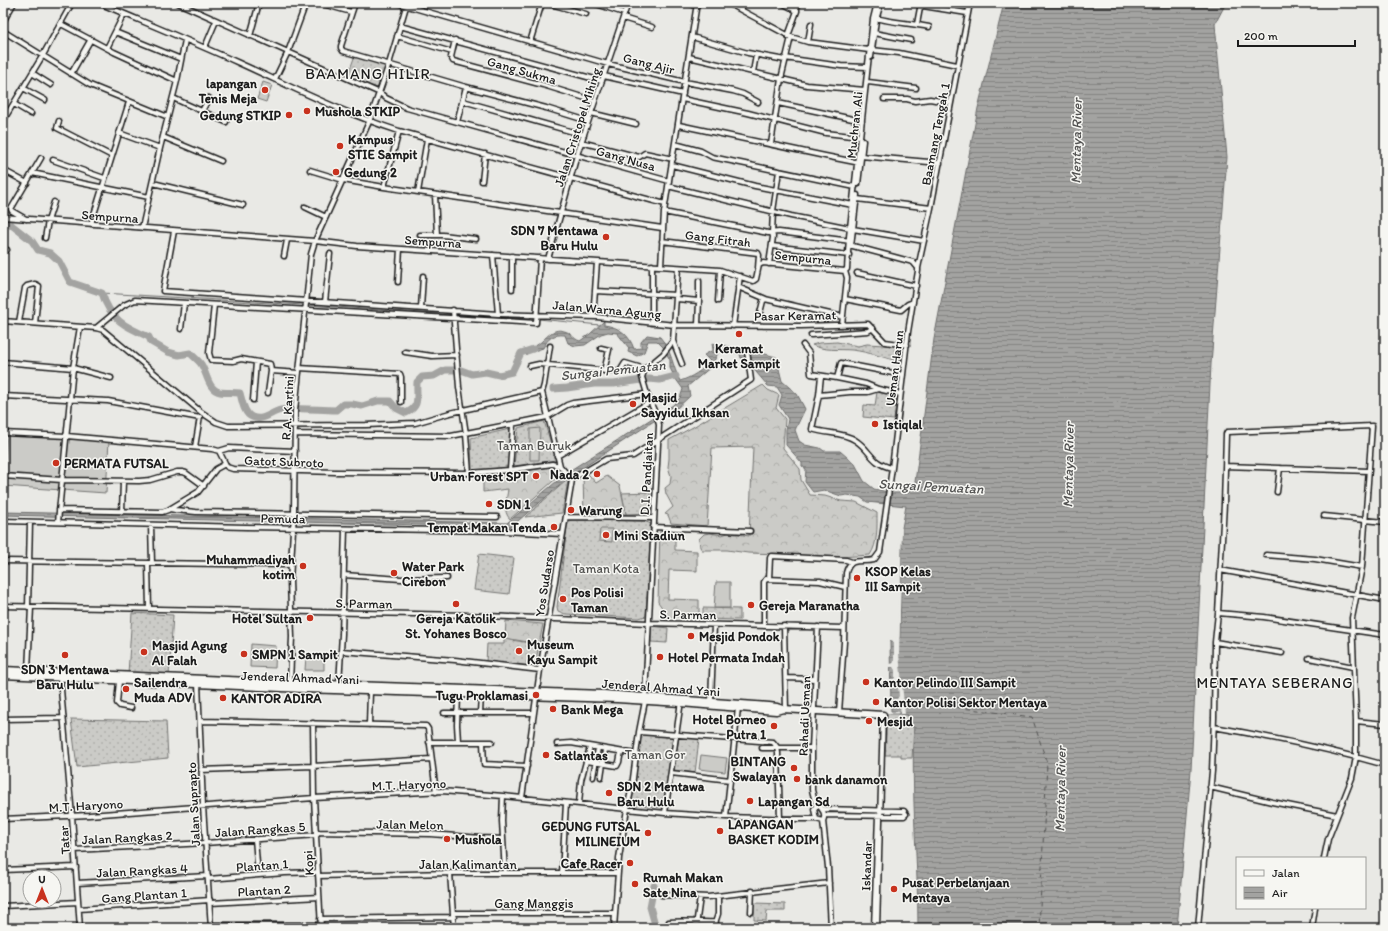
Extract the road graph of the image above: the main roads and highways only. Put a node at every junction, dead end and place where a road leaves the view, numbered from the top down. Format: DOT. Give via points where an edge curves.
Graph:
graph roads {
  1 [pos="3,670"];
  2 [pos="3,675"];
  3 [pos="198,681"];
  4 [pos="522,693"];
  5 [pos="537,694"];
  6 [pos="645,698"];
  7 [pos="681,701"];
  8 [pos="784,710"];
  9 [pos="883,715"];
  1 -- 3 [label="highway, Jenderal Ahmad Yani"];
  2 -- 3 [label="highway, Jenderal Ahmad Yani"];
  3 -- 4 [label="highway, Jenderal Ahmad Yani" via="290,682"];
  3 -- 4 [label="highway, Jenderal Ahmad Yani" via="370,691 481,695"];
  4 -- 5 [label="highway"];
  5 -- 6 [label="highway, Jenderal Ahmad Yani"];
  5 -- 6 [label="highway, Jenderal Ahmad Yani" via="556,698"];
  6 -- 7 [label="highway, Jenderal Ahmad Yani"];
  7 -- 8 [label="highway, Jenderal Ahmad Yani" via="776,712"];
  7 -- 8 [label="highway, Jenderal Ahmad Yani" via="777,706"];
  8 -- 9 [label="highway, Jenderal Ahmad Yani"];
}
